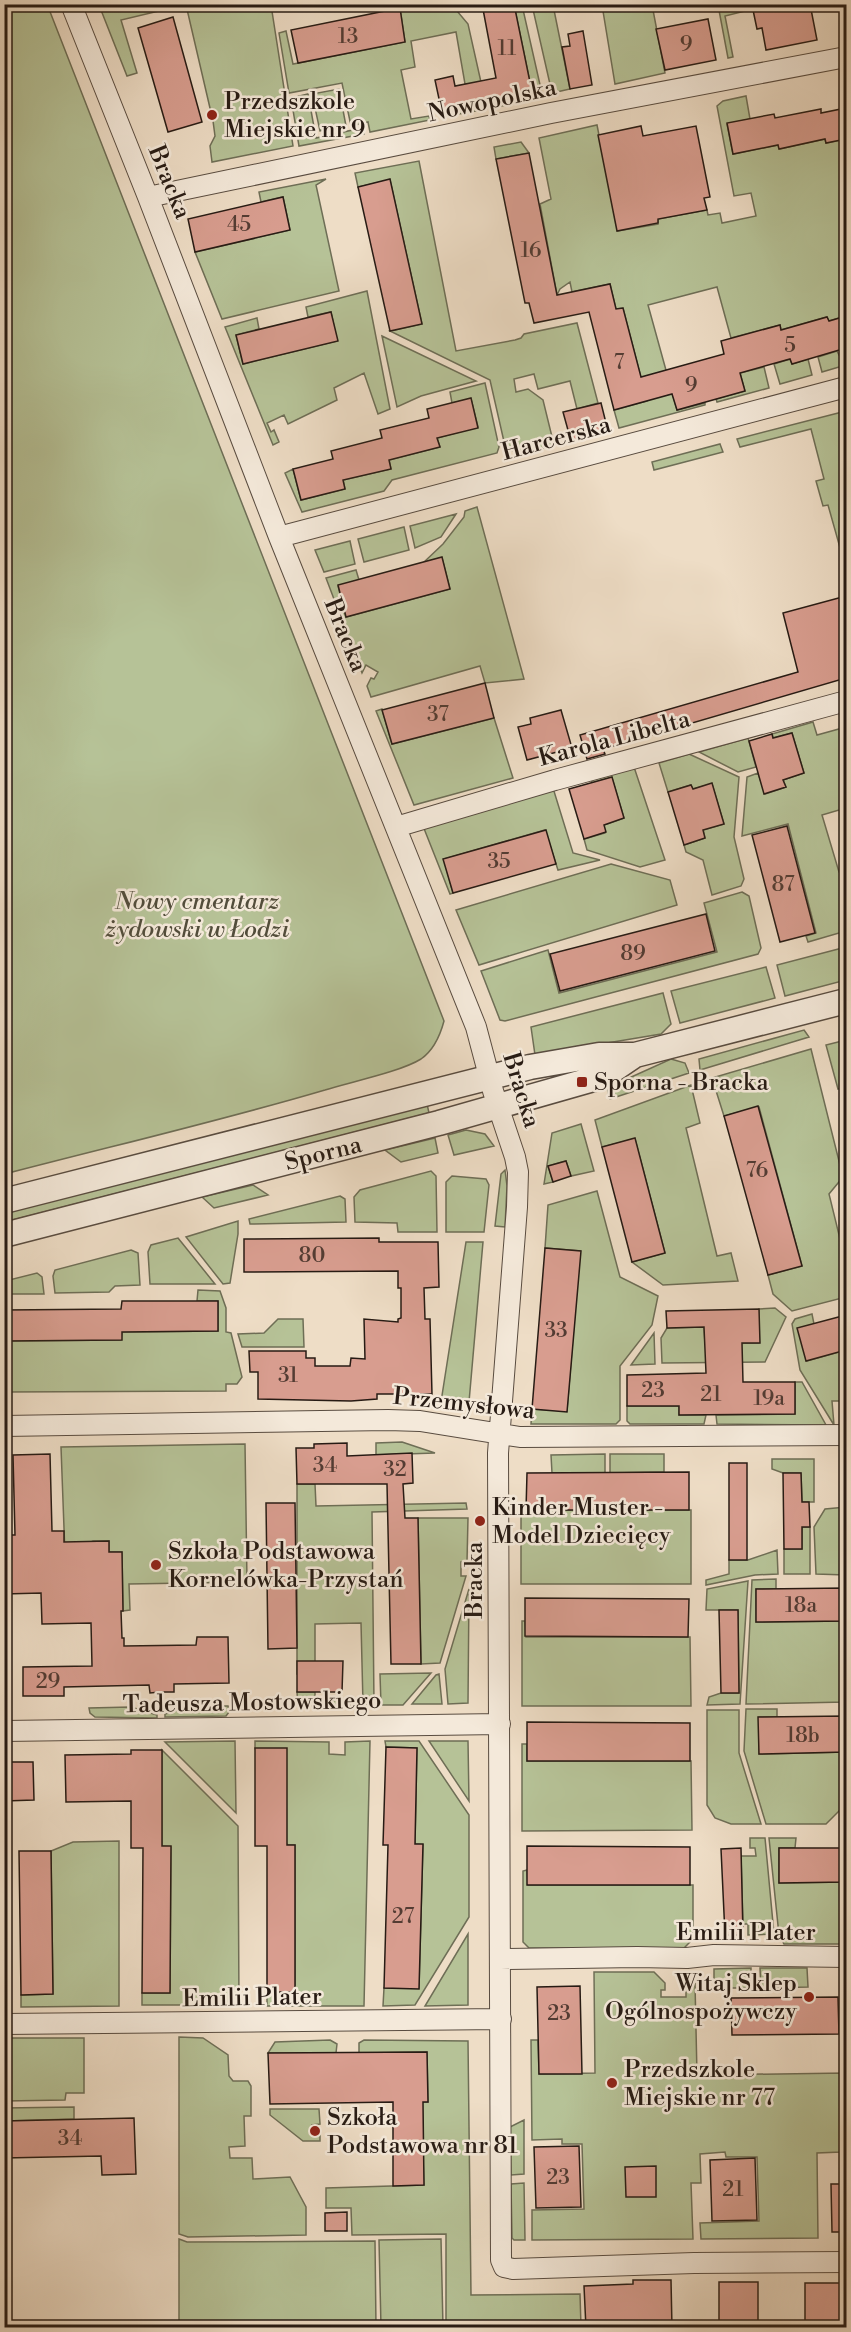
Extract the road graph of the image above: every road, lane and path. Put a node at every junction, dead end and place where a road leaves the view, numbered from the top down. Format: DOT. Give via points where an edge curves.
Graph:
graph roads {
  1 [pos="71,4"];
  2 [pos="846,57"];
  3 [pos="148,197"];
  4 [pos="846,387"];
  5 [pos="279,537"];
  6 [pos="846,701"];
  7 [pos="396,827"];
  8 [pos="846,1001"];
  9 [pos="635,1055"];
  10 [pos="489,1077"];
  11 [pos="498,1106"];
  12 [pos="4,1201"];
  13 [pos="4,1235"];
  14 [pos="4,1426"];
  15 [pos="499,1434"];
  16 [pos="846,1435"];
  17 [pos="500,1724"];
  18 [pos="4,1731"];
  19 [pos="846,1957"];
  20 [pos="501,1959"];
  21 [pos="501,2019"];
  22 [pos="4,2024"];
  23 [pos="846,2262"];
  1 -- 3 [label="street, Bracka"];
  2 -- 3 [label="street, Nowopolska"];
  3 -- 5 [label="street, Bracka"];
  4 -- 5 [label="street, Harcerska"];
  5 -- 7 [label="street, Bracka"];
  6 -- 7 [label="street, Karola Libelta"];
  7 -- 10 [label="street, Bracka" via="476,1027"];
  8 -- 9 [label="street, Sporna"];
  9 -- 10 [label="street, Sporna" via="599,1055"];
  9 -- 11 [label="street, Sporna" via="604,1076"];
  10 -- 11 [label="street, Bracka"];
  10 -- 12 [label="street, Sporna"];
  11 -- 13 [label="street, Sporna"];
  11 -- 15 [label="street, Bracka" via="518,1181"];
  14 -- 15 [label="street, Przemysłowa" via="420,1421"];
  15 -- 16 [label="street, Przemysłowa"];
  15 -- 17 [label="street, Bracka"];
  17 -- 18 [label="street, Tadeusza Mostowskiego"];
  17 -- 20 [label="street, Bracka"];
  19 -- 20 [label="street, Emilii Plater"];
  20 -- 21 [label="street, Bracka"];
  21 -- 22 [label="street, Emilii Plater"];
  21 -- 23 [label="street, Bracka" via="504,2267"];
}
